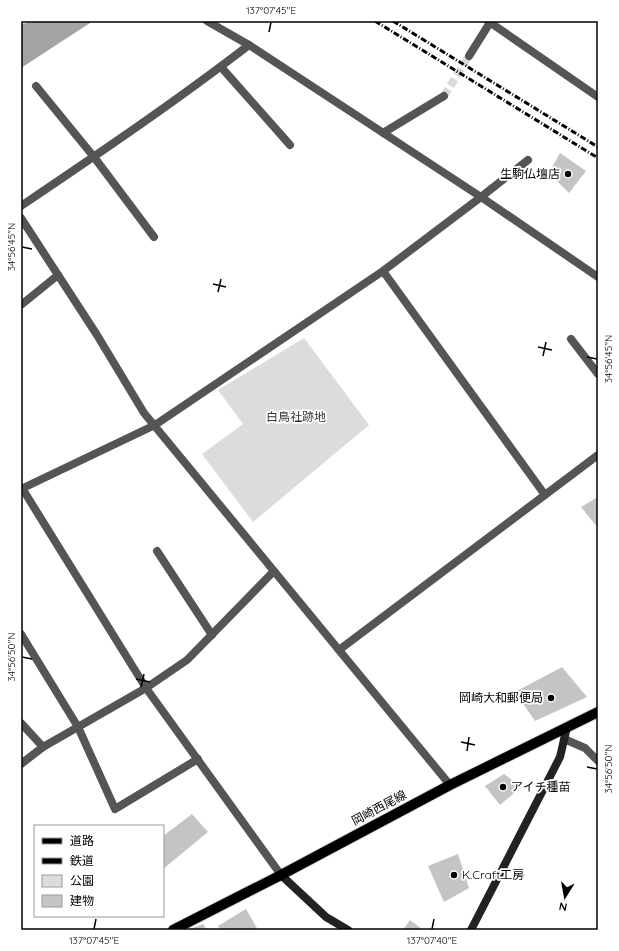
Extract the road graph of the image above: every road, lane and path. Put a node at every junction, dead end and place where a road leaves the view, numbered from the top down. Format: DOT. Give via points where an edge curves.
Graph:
graph roads {
  1 [pos="207,21"];
  2 [pos="490,21"];
  3 [pos="249,45"];
  4 [pos="469,56"];
  5 [pos="221,67"];
  6 [pos="36,86"];
  7 [pos="444,96"];
  8 [pos="598,97"];
  9 [pos="382,133"];
  10 [pos="290,146"];
  11 [pos="94,157"];
  12 [pos="528,160"];
  13 [pos="481,197"];
  14 [pos="21,206"];
  15 [pos="21,218"];
  16 [pos="154,237"];
  17 [pos="383,271"];
  18 [pos="58,275"];
  19 [pos="598,277"];
  20 [pos="21,305"];
  21 [pos="571,339"];
  22 [pos="598,374"];
  23 [pos="155,425"];
  24 [pos="598,455"];
  25 [pos="21,489"];
  26 [pos="545,494"];
  27 [pos="157,551"];
  28 [pos="274,571"];
  29 [pos="21,634"];
  30 [pos="212,635"];
  31 [pos="339,650"];
  32 [pos="146,688"];
  33 [pos="598,712"];
  34 [pos="21,723"];
  35 [pos="78,727"];
  36 [pos="567,727"];
  37 [pos="564,739"];
  38 [pos="43,747"];
  39 [pos="198,759"];
  40 [pos="598,761"];
  41 [pos="21,764"];
  42 [pos="450,785"];
  43 [pos="282,875"];
  44 [pos="174,930"];
  45 [pos="348,930"];
  46 [pos="472,930"];
  1 -- 3 [label="street"];
  2 -- 4 [label="street"];
  2 -- 8 [label="street"];
  3 -- 5 [label="street"];
  3 -- 9 [label="street"];
  5 -- 10 [label="street"];
  5 -- 11 [label="street"];
  6 -- 11 [label="street"];
  7 -- 9 [label="street"];
  9 -- 13 [label="street"];
  11 -- 14 [label="street"];
  11 -- 16 [label="street"];
  12 -- 13 [label="street"];
  13 -- 17 [label="street"];
  13 -- 19 [label="street"];
  15 -- 18 [label="street"];
  17 -- 23 [label="street"];
  17 -- 26 [label="street"];
  18 -- 20 [label="street"];
  18 -- 23 [label="street" via="144,413"];
  21 -- 22 [label="street"];
  23 -- 25 [label="street"];
  23 -- 28 [label="street"];
  24 -- 26 [label="street"];
  25 -- 32 [label="street"];
  26 -- 31 [label="street"];
  27 -- 30 [label="street"];
  28 -- 30 [label="street"];
  28 -- 31 [label="street"];
  29 -- 35 [label="street"];
  30 -- 32 [label="street" via="187,660"];
  31 -- 42 [label="street"];
  32 -- 35 [label="street"];
  32 -- 39 [label="street"];
  33 -- 36 [label="main road, 岡崎西尾線"];
  34 -- 38 [label="street"];
  35 -- 38 [label="street"];
  35 -- 39 [label="street" via="115,810"];
  36 -- 37 [label="street"];
  36 -- 42 [label="main road, 岡崎西尾線"];
  37 -- 40 [label="street" via="585,748"];
  37 -- 46 [label="street" via="560,757"];
  38 -- 41 [label="street"];
  39 -- 43 [label="street"];
  42 -- 43 [label="main road, 岡崎西尾線"];
  43 -- 44 [label="main road, 岡崎西尾線"];
  43 -- 45 [label="street" via="326,917"];
}
